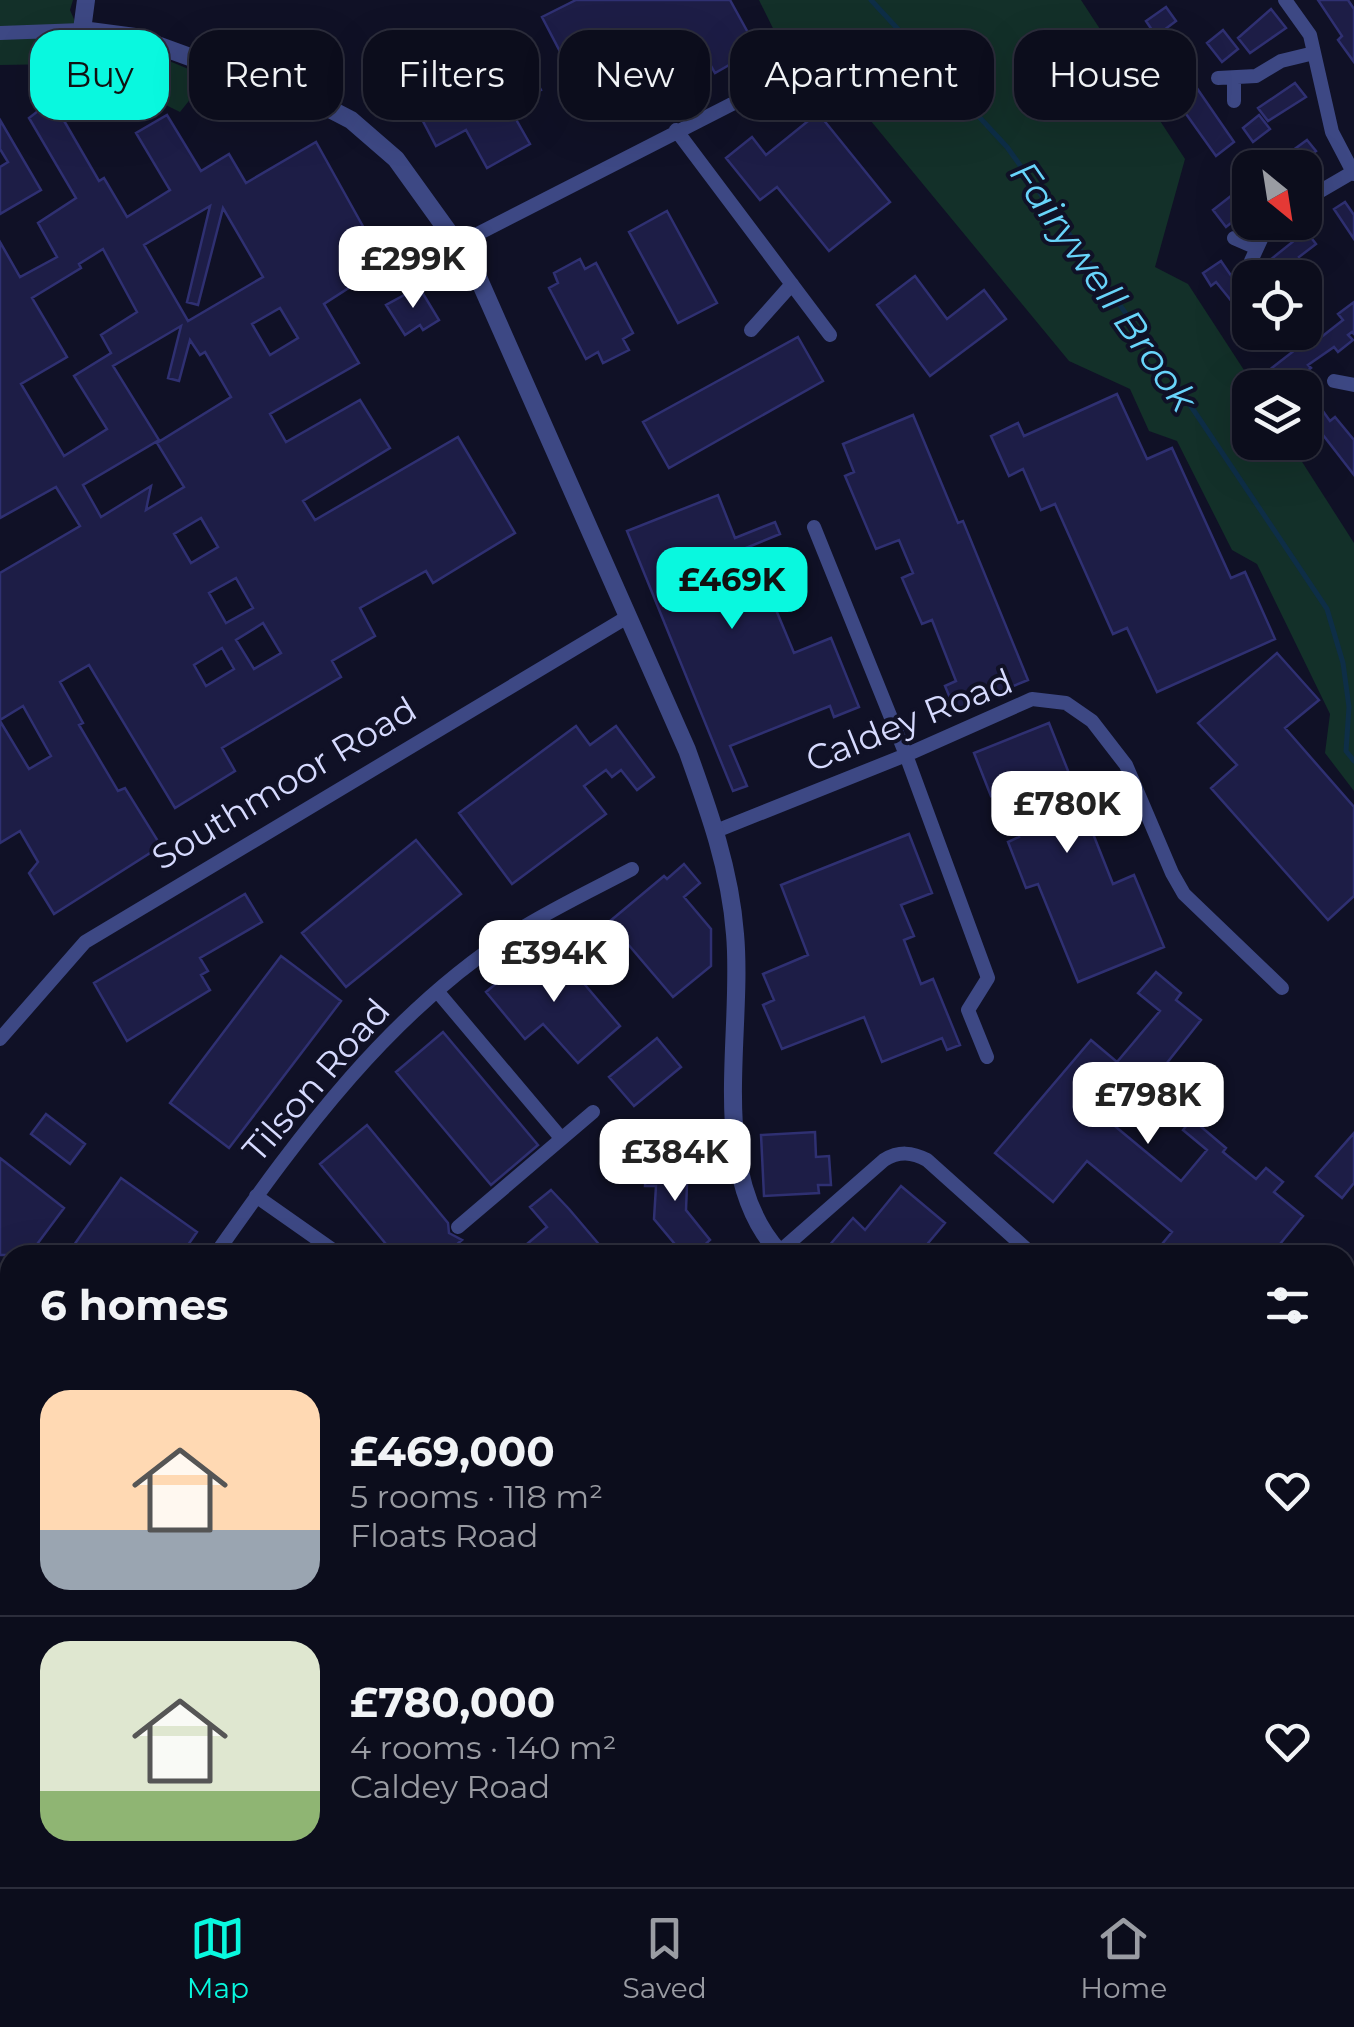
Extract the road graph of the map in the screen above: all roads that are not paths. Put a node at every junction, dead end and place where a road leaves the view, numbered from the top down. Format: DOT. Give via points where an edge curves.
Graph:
graph roads {
  1 [pos="86,0"];
  2 [pos="1285,0"];
  3 [pos="82,30"];
  4 [pos="30,32"];
  5 [pos="0,33"];
  6 [pos="169,50"];
  7 [pos="1314,53"];
  8 [pos="1218,78"];
  9 [pos="1234,78"];
  10 [pos="1234,101"];
  11 [pos="730,105"];
  12 [pos="676,130"];
  13 [pos="1354,173"];
  14 [pos="1322,191"];
  15 [pos="1236,240"];
  16 [pos="1261,240"];
  17 [pos="458,244"];
  18 [pos="792,284"];
  19 [pos="751,330"];
  20 [pos="830,335"];
  21 [pos="1334,382"];
  22 [pos="1354,386"];
  23 [pos="814,527"];
  24 [pos="628,616"];
  25 [pos="906,754"];
  26 [pos="716,830"];
  27 [pos="632,868"];
  28 [pos="1282,988"];
  29 [pos="436,992"];
  30 [pos="0,1039"];
  31 [pos="987,1058"];
  32 [pos="593,1112"];
  33 [pos="561,1138"];
  34 [pos="256,1196"];
  35 [pos="458,1227"];
  36 [pos="222,1245"];
  37 [pos="326,1245"];
  38 [pos="770,1245"];
  39 [pos="787,1245"];
  40 [pos="1022,1245"];
  1 -- 3 [label="street"];
  2 -- 7 [label="street"];
  4 -- 5 [label="street"];
  6 -- 17 [label="street" via="351,120 396,159"];
  7 -- 9 [label="street"];
  7 -- 13 [label="street" via="1332,132"];
  8 -- 9 [label="street"];
  9 -- 10 [label="street"];
  11 -- 12 [label="street"];
  12 -- 17 [label="street"];
  12 -- 18 [label="street"];
  13 -- 14 [label="street"];
  15 -- 16 [label="street" via="1254,254"];
  17 -- 24 [label="street"];
  18 -- 19 [label="street"];
  18 -- 20 [label="street"];
  21 -- 22 [label="street"];
  23 -- 25 [label="street"];
  24 -- 26 [label="street"];
  24 -- 30 [label="street, Southmoor Road" via="85,942"];
  25 -- 26 [label="street, Caldey Road"];
  25 -- 28 [label="street, Caldey Road" via="1032,699 1066,703 1092,721 1126,765 1184,894"];
  25 -- 31 [label="street" via="988,978 968,1010"];
  26 -- 38 [label="street" via="736,938 737,1157 752,1213"];
  27 -- 29 [label="street, Tilson Road" via="516,932"];
  29 -- 33 [label="street"];
  29 -- 34 [label="street, Tilson Road" via="356,1070"];
  32 -- 33 [label="street"];
  33 -- 35 [label="street"];
  34 -- 36 [label="street, Tilson Road"];
  34 -- 37 [label="street"];
  39 -- 40 [label="street" via="884,1160 914,1153"];
}
